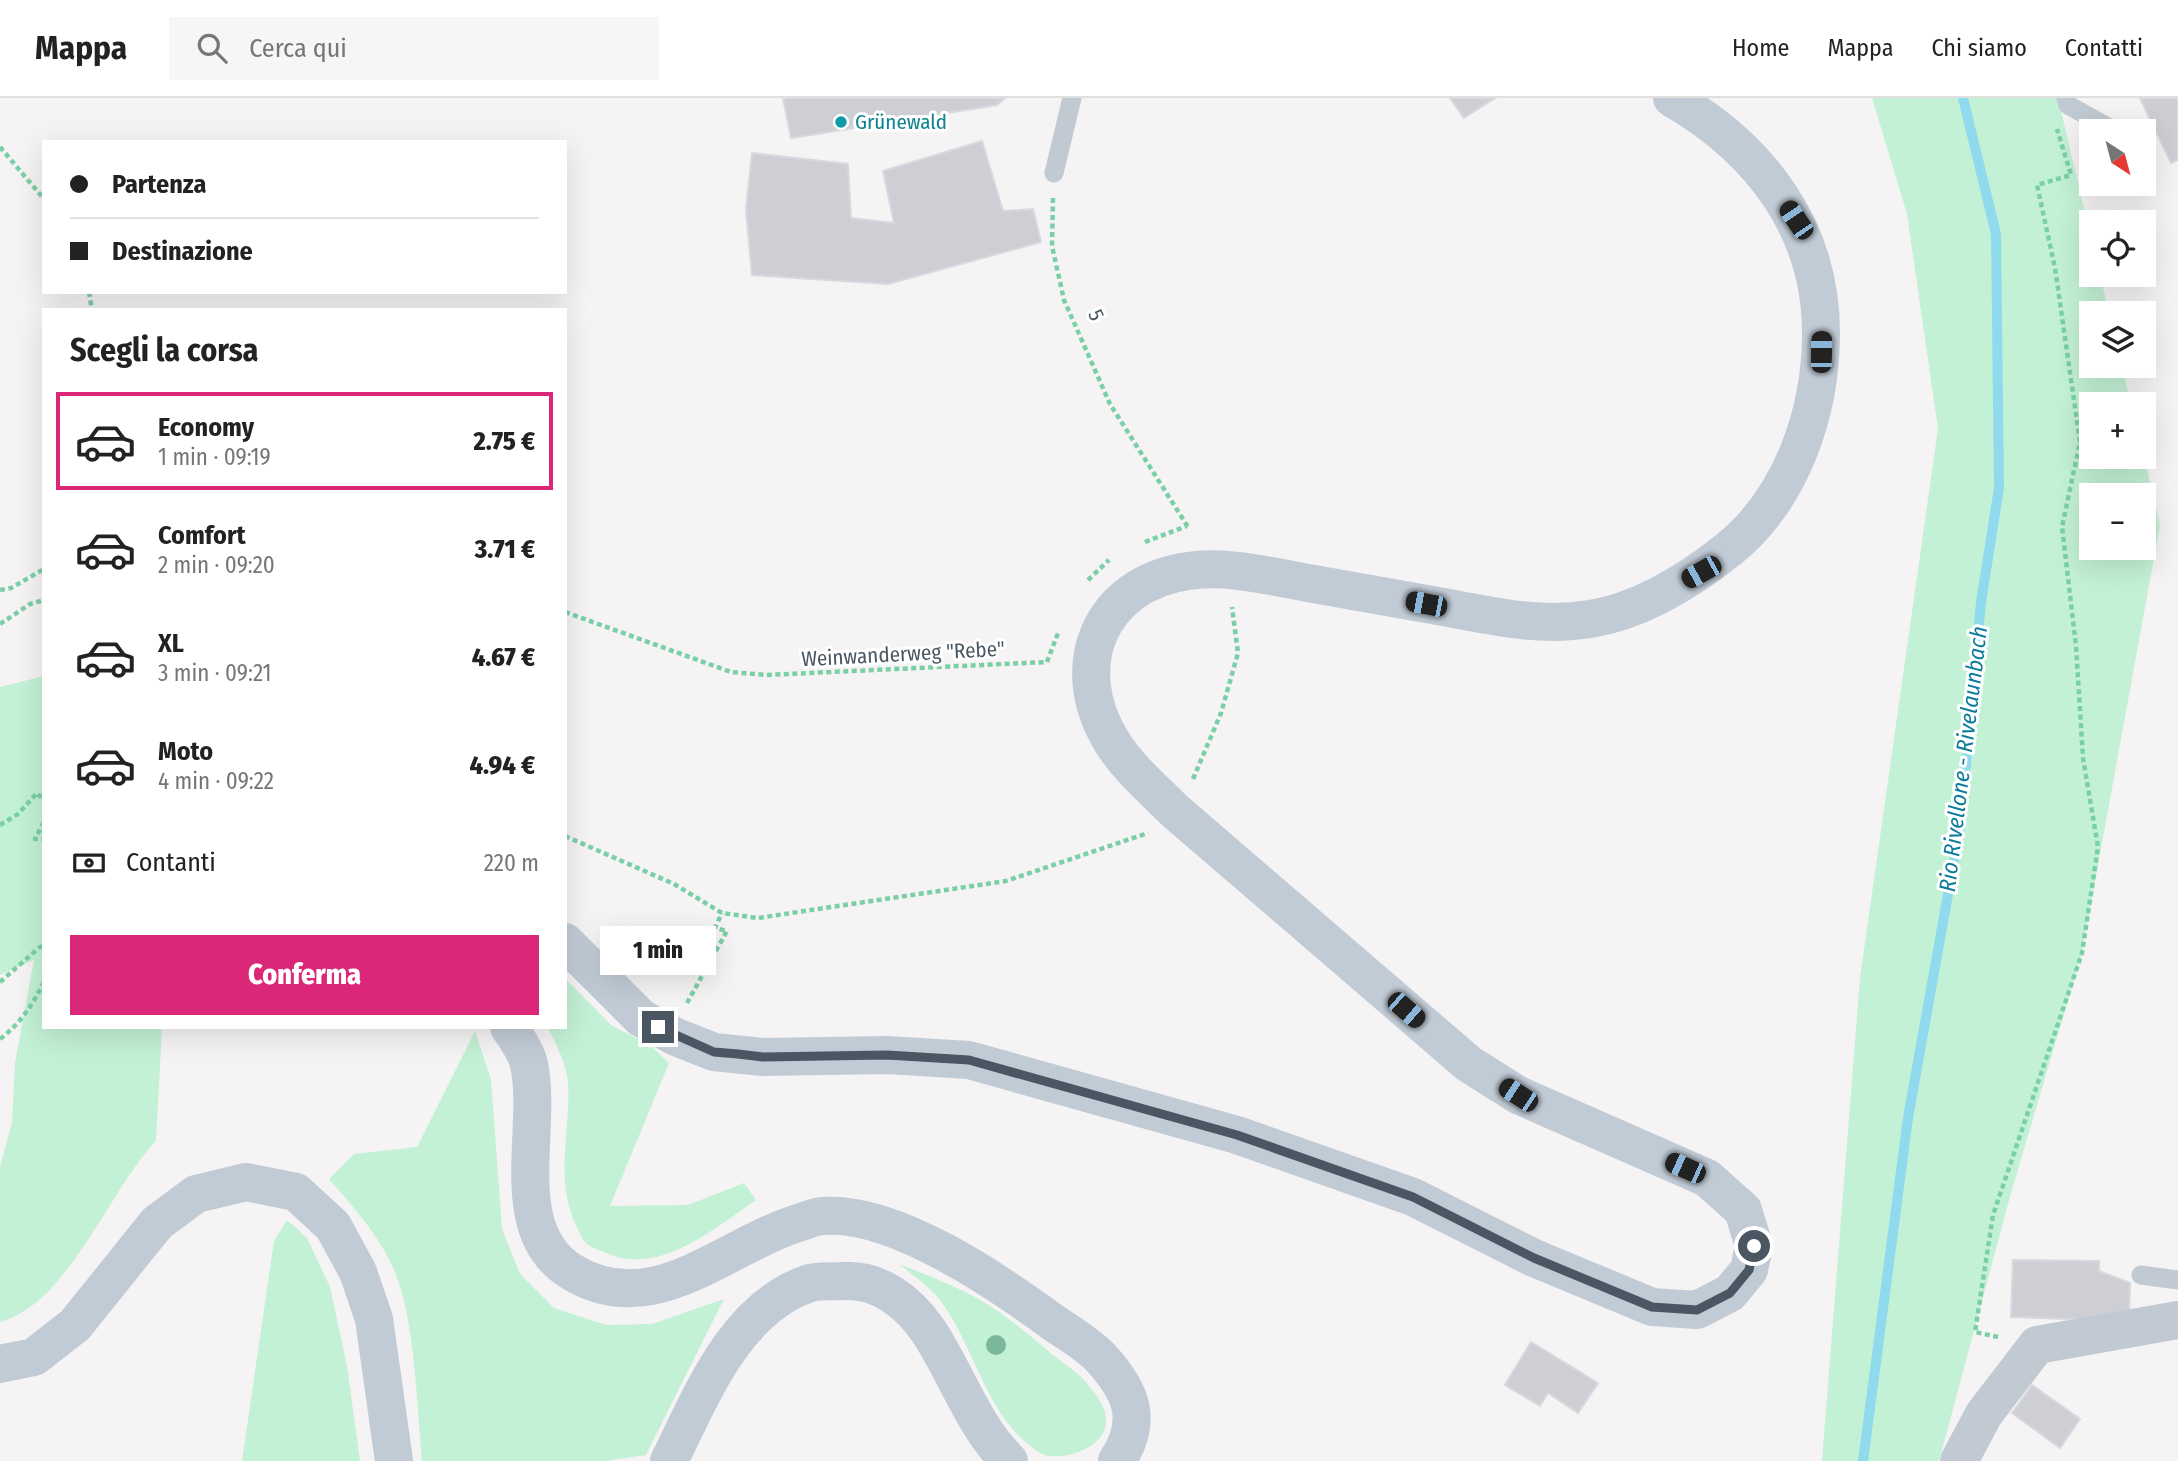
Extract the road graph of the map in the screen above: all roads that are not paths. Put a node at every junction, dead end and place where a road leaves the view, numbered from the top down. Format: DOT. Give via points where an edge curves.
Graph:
graph roads {
  1 [pos="1072,98"];
  2 [pos="1672,98"];
  3 [pos="2066,98"];
  4 [pos="2093,119"];
  5 [pos="1054,173"];
  6 [pos="567,944"];
  7 [pos="510,1029"];
  8 [pos="2141,1275"];
  9 [pos="2178,1280"];
  10 [pos="2178,1320"];
  11 [pos="0,1364"];
  12 [pos="394,1461"];
  13 [pos="669,1461"];
  14 [pos="1009,1461"];
  15 [pos="1117,1461"];
  16 [pos="1959,1461"];
  1 -- 5 [label="lane"];
  2 -- 6 [label="main road" via="1742,148 1796,220 1813,266 1821,314 1821,372 1808,430 1784,482 1746,535 1701,572 1648,601 1592,619 1532,623 1241,571 1187,571 1142,585 1108,615 1090,657 1092,699 1112,742 1175,811 1469,1064 1518,1095 1707,1178 1743,1210 1754,1246 1749,1270 1730,1293 1697,1310 1652,1307 1534,1258 1401,1193 1237,1135 969,1060 714,1052 641,1018"];
  3 -- 4 [label="lane" via="2068,105"];
  7 -- 15 [label="main road" via="529,1062 534,1107 530,1203 542,1243 569,1271 602,1286 640,1289 675,1280 775,1230 822,1216 864,1218 924,1241 1019,1298 1096,1353 1121,1381 1132,1413 1129,1443"];
  8 -- 9 [label="lane"];
  10 -- 16 [label="street" via="2037,1345 1984,1415"];
  11 -- 12 [label="main road" via="34,1357 75,1325 156,1223 196,1194 246,1182 296,1192 333,1226 358,1272 374,1319"];
  13 -- 14 [label="main road" via="736,1340 770,1302 809,1283 855,1280 893,1293 927,1328 973,1410"];
}
